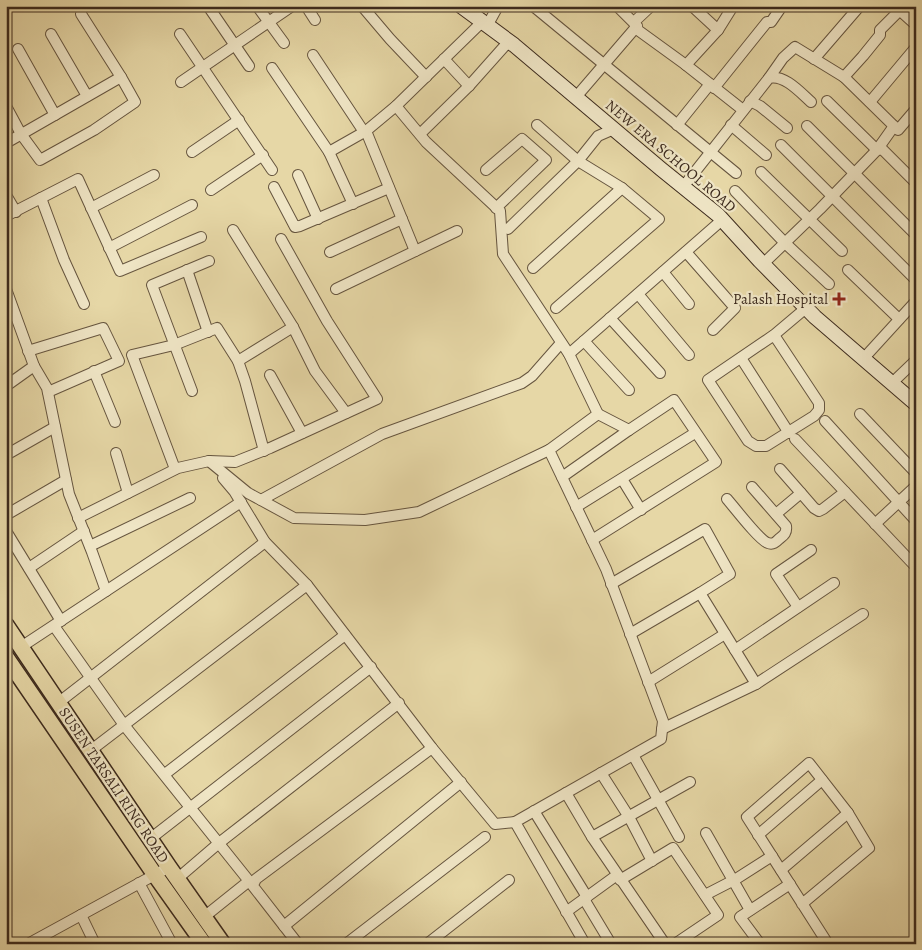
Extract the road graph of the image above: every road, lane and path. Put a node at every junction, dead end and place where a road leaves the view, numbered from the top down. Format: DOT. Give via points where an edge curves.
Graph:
graph roads {
  1 [pos="208,6"];
  2 [pos="257,6"];
  3 [pos="292,6"];
  4 [pos="306,6"];
  5 [pos="362,6"];
  6 [pos="461,6"];
  7 [pos="498,6"];
  8 [pos="533,6"];
  9 [pos="617,6"];
  10 [pos="651,6"];
  11 [pos="692,6"];
  12 [pos="733,6"];
  13 [pos="782,6"];
  14 [pos="857,7"];
  15 [pos="897,8"];
  16 [pos="81,14"];
  17 [pos="315,20"];
  18 [pos="269,22"];
  19 [pos="484,24"];
  20 [pos="634,25"];
  21 [pos="916,25"];
  22 [pos="718,30"];
  23 [pos="51,34"];
  24 [pos="180,34"];
  25 [pos="509,41"];
  26 [pos="284,43"];
  27 [pos="235,46"];
  28 [pos="916,47"];
  29 [pos="18,49"];
  30 [pos="313,55"];
  31 [pos="444,59"];
  32 [pos="814,59"];
  33 [pos="604,63"];
  34 [pos="686,65"];
  35 [pos="249,66"];
  36 [pos="202,68"];
  37 [pos="272,68"];
  38 [pos="121,77"];
  39 [pos="426,77"];
  40 [pos="844,77"];
  41 [pos="768,78"];
  42 [pos="182,82"];
  43 [pos="469,86"];
  44 [pos="712,86"];
  45 [pos="87,96"];
  46 [pos="576,97"];
  47 [pos="750,101"];
  48 [pos="827,101"];
  49 [pos="811,102"];
  50 [pos="870,102"];
  51 [pos="6,106"];
  52 [pos="396,106"];
  53 [pos="916,109"];
  54 [pos="743,110"];
  55 [pos="55,115"];
  56 [pos="239,120"];
  57 [pos="538,124"];
  58 [pos="677,125"];
  59 [pos="731,126"];
  60 [pos="807,126"];
  61 [pos="894,126"];
  62 [pos="786,128"];
  63 [pos="614,129"];
  64 [pos="365,132"];
  65 [pos="21,134"];
  66 [pos="420,134"];
  67 [pos="6,143"];
  68 [pos="781,145"];
  69 [pos="877,150"];
  70 [pos="192,152"];
  71 [pos="329,152"];
  72 [pos="710,153"];
  73 [pos="263,155"];
  74 [pos="766,155"];
  75 [pos="578,161"];
  76 [pos="272,170"];
  77 [pos="486,170"];
  78 [pos="761,172"];
  79 [pos="736,173"];
  80 [pos="855,173"];
  81 [pos="154,176"];
  82 [pos="298,176"];
  83 [pos="916,183"];
  84 [pos="274,186"];
  85 [pos="683,187"];
  86 [pos="389,188"];
  87 [pos="622,188"];
  88 [pos="212,190"];
  89 [pos="735,191"];
  90 [pos="6,195"];
  91 [pos="833,196"];
  92 [pos="41,198"];
  93 [pos="353,204"];
  94 [pos="192,205"];
  95 [pos="91,208"];
  96 [pos="496,208"];
  97 [pos="11,214"];
  98 [pos="318,219"];
  99 [pos="402,219"];
  100 [pos="809,219"];
  101 [pos="722,220"];
  102 [pos="508,229"];
  103 [pos="233,230"];
  104 [pos="457,231"];
  105 [pos="916,235"];
  106 [pos="201,237"];
  107 [pos="281,239"];
  108 [pos="785,243"];
  109 [pos="110,248"];
  110 [pos="415,251"];
  111 [pos="842,251"];
  112 [pos="330,252"];
  113 [pos="686,252"];
  114 [pos="209,261"];
  115 [pos="763,264"];
  116 [pos="533,268"];
  117 [pos="187,270"];
  118 [pos="848,270"];
  119 [pos="663,272"];
  120 [pos="916,280"];
  121 [pos="830,284"];
  122 [pos="6,289"];
  123 [pos="336,289"];
  124 [pos="638,294"];
  125 [pos="84,304"];
  126 [pos="690,304"];
  127 [pos="556,308"];
  128 [pos="806,308"];
  129 [pos="914,308"];
  130 [pos="610,318"];
  131 [pos="900,319"];
  132 [pos="293,327"];
  133 [pos="713,330"];
  134 [pos="208,332"];
  135 [pos="774,335"];
  136 [pos="584,341"];
  137 [pos="561,343"];
  138 [pos="174,345"];
  139 [pos="28,351"];
  140 [pos="569,354"];
  141 [pos="132,355"];
  142 [pos="689,355"];
  143 [pos="741,358"];
  144 [pos="864,358"];
  145 [pos="916,360"];
  146 [pos="119,361"];
  147 [pos="238,361"];
  148 [pos="34,366"];
  149 [pos="94,371"];
  150 [pos="660,373"];
  151 [pos="270,375"];
  152 [pos="892,383"];
  153 [pos="6,386"];
  154 [pos="629,390"];
  155 [pos="48,392"];
  156 [pos="192,392"];
  157 [pos="916,404"];
  158 [pos="346,413"];
  159 [pos="598,414"];
  160 [pos="860,414"];
  161 [pos="824,421"];
  162 [pos="115,422"];
  163 [pos="55,427"];
  164 [pos="629,430"];
  165 [pos="302,433"];
  166 [pos="695,433"];
  167 [pos="792,436"];
  168 [pos="549,450"];
  169 [pos="264,451"];
  170 [pos="116,453"];
  171 [pos="6,455"];
  172 [pos="209,461"];
  173 [pos="175,469"];
  174 [pos="780,469"];
  175 [pos="916,473"];
  176 [pos="562,477"];
  177 [pos="622,479"];
  178 [pos="66,480"];
  179 [pos="916,486"];
  180 [pos="752,487"];
  181 [pos="845,492"];
  182 [pos="128,493"];
  183 [pos="801,493"];
  184 [pos="190,498"];
  185 [pos="727,499"];
  186 [pos="261,500"];
  187 [pos="241,502"];
  188 [pos="898,502"];
  189 [pos="576,507"];
  190 [pos="641,510"];
  191 [pos="776,514"];
  192 [pos="6,515"];
  193 [pos="78,518"];
  194 [pos="916,521"];
  195 [pos="875,524"];
  196 [pos="6,531"];
  197 [pos="84,531"];
  198 [pos="592,540"];
  199 [pos="265,542"];
  200 [pos="90,546"];
  201 [pos="811,550"];
  202 [pos="916,567"];
  203 [pos="29,568"];
  204 [pos="611,584"];
  205 [pos="834,584"];
  206 [pos="307,586"];
  207 [pos="106,591"];
  208 [pos="700,594"];
  209 [pos="798,608"];
  210 [pos="863,614"];
  211 [pos="57,623"];
  212 [pos="6,625"];
  213 [pos="630,634"];
  214 [pos="725,634"];
  215 [pos="345,635"];
  216 [pos="21,647"];
  217 [pos="735,650"];
  218 [pos="6,657"];
  219 [pos="370,667"];
  220 [pos="91,676"];
  221 [pos="648,682"];
  222 [pos="756,684"];
  223 [pos="58,703"];
  224 [pos="398,703"];
  225 [pos="124,725"];
  226 [pos="662,729"];
  227 [pos="432,748"];
  228 [pos="90,751"];
  229 [pos="633,755"];
  230 [pos="601,773"];
  231 [pos="165,774"];
  232 [pos="822,780"];
  233 [pos="461,782"];
  234 [pos="690,782"];
  235 [pos="566,793"];
  236 [pos="659,800"];
  237 [pos="190,807"];
  238 [pos="534,811"];
  239 [pos="848,813"];
  240 [pos="629,816"];
  241 [pos="515,822"];
  242 [pos="706,833"];
  243 [pos="758,835"];
  244 [pos="485,837"];
  245 [pos="592,837"];
  246 [pos="679,837"];
  247 [pos="150,839"];
  248 [pos="219,843"];
  249 [pos="772,856"];
  250 [pos="652,860"];
  251 [pos="781,870"];
  252 [pos="173,873"];
  253 [pos="155,875"];
  254 [pos="619,878"];
  255 [pos="509,880"];
  256 [pos="249,881"];
  257 [pos="733,881"];
  258 [pos="139,883"];
  259 [pos="790,884"];
  260 [pos="705,895"];
  261 [pos="586,898"];
  262 [pos="802,904"];
  263 [pos="750,910"];
  264 [pos="566,912"];
  265 [pos="81,915"];
  266 [pos="204,917"];
  267 [pos="284,926"];
  268 [pos="28,944"];
  269 [pos="95,944"];
  270 [pos="172,944"];
  271 [pos="204,944"];
  272 [pos="223,944"];
  273 [pos="298,944"];
  274 [pos="346,944"];
  275 [pos="427,944"];
  276 [pos="585,944"];
  277 [pos="611,944"];
  278 [pos="665,944"];
  279 [pos="674,944"];
  280 [pos="760,944"];
  281 [pos="828,944"];
  1 -- 27 [label="street"];
  2 -- 18 [label="street"];
  3 -- 18 [label="street"];
  4 -- 17 [label="street"];
  5 -- 39 [label="street"];
  6 -- 19 [label="street, NEW ERA SCHOOL ROAD"];
  7 -- 19 [label="street"];
  8 -- 33 [label="street"];
  9 -- 20 [label="street"];
  10 -- 20 [label="street"];
  11 -- 22 [label="street"];
  12 -- 22 [label="street"];
  13 -- 44 [label="street"];
  14 -- 32 [label="street"];
  15 -- 21 [label="street"];
  15 -- 40 [label="street" via="880,30 880,35"];
  16 -- 38 [label="street"];
  18 -- 26 [label="street"];
  18 -- 27 [label="street"];
  19 -- 25 [label="street, NEW ERA SCHOOL ROAD"];
  19 -- 31 [label="street"];
  20 -- 33 [label="street"];
  20 -- 34 [label="street"];
  22 -- 34 [label="street"];
  23 -- 45 [label="street"];
  24 -- 36 [label="street"];
  25 -- 43 [label="street"];
  25 -- 46 [label="street, NEW ERA SCHOOL ROAD"];
  27 -- 35 [label="street"];
  27 -- 36 [label="street"];
  28 -- 50 [label="street"];
  29 -- 55 [label="street"];
  30 -- 64 [label="street"];
  31 -- 39 [label="street"];
  31 -- 43 [label="street"];
  32 -- 40 [label="street"];
  32 -- 41 [label="street" via="795,48"];
  33 -- 46 [label="street"];
  33 -- 58 [label="street"];
  34 -- 44 [label="street"];
  36 -- 42 [label="street"];
  36 -- 56 [label="street"];
  37 -- 71 [label="street"];
  38 -- 45 [label="street"];
  38 -- 65 [label="street" via="135,102 94,130 40,160"];
  39 -- 52 [label="street"];
  40 -- 50 [label="street"];
  41 -- 47 [label="street"];
  41 -- 49 [label="street" via="775,76 785,81"];
  43 -- 66 [label="street"];
  44 -- 54 [label="street"];
  44 -- 58 [label="street"];
  45 -- 55 [label="street"];
  46 -- 63 [label="street, NEW ERA SCHOOL ROAD"];
  47 -- 54 [label="street"];
  47 -- 62 [label="street"];
  48 -- 69 [label="street"];
  50 -- 61 [label="street"];
  51 -- 65 [label="street"];
  52 -- 64 [label="street"];
  52 -- 66 [label="street"];
  53 -- 61 [label="street" via="902,127 898,130"];
  54 -- 59 [label="street"];
  55 -- 65 [label="street"];
  56 -- 70 [label="street"];
  56 -- 73 [label="street"];
  57 -- 75 [label="street"];
  58 -- 72 [label="street"];
  59 -- 72 [label="street"];
  59 -- 74 [label="street"];
  60 -- 80 [label="street"];
  61 -- 69 [label="street"];
  63 -- 75 [label="street" via="598,136"];
  63 -- 85 [label="street, NEW ERA SCHOOL ROAD"];
  64 -- 71 [label="street"];
  64 -- 86 [label="street"];
  65 -- 67 [label="street"];
  66 -- 96 [label="street"];
  68 -- 91 [label="street"];
  69 -- 80 [label="street"];
  69 -- 83 [label="street" via="882,149"];
  71 -- 93 [label="street"];
  72 -- 79 [label="street"];
  72 -- 85 [label="street"];
  73 -- 76 [label="street"];
  73 -- 88 [label="street"];
  75 -- 87 [label="street"];
  75 -- 102 [label="street"];
  77 -- 96 [label="street" via="522,139 546,160"];
  78 -- 100 [label="street"];
  80 -- 91 [label="street"];
  80 -- 105 [label="street"];
  81 -- 95 [label="street"];
  82 -- 98 [label="street"];
  84 -- 98 [label="street" via="295,227"];
  85 -- 101 [label="street, NEW ERA SCHOOL ROAD"];
  86 -- 93 [label="street"];
  86 -- 99 [label="street"];
  87 -- 116 [label="street"];
  87 -- 127 [label="street" via="659,219"];
  89 -- 108 [label="street"];
  90 -- 97 [label="street"];
  91 -- 100 [label="street"];
  91 -- 120 [label="street"];
  92 -- 95 [label="street" via="78,178"];
  92 -- 97 [label="street"];
  92 -- 125 [label="street"];
  93 -- 98 [label="street"];
  94 -- 109 [label="street"];
  95 -- 109 [label="street"];
  96 -- 137 [label="street" via="500,211 503,254"];
  99 -- 110 [label="street"];
  99 -- 112 [label="street"];
  100 -- 108 [label="street"];
  100 -- 111 [label="street"];
  101 -- 113 [label="street"];
  101 -- 115 [label="street, NEW ERA SCHOOL ROAD"];
  103 -- 132 [label="street"];
  104 -- 110 [label="street"];
  106 -- 109 [label="street" via="120,271"];
  107 -- 158 [label="street" via="327,321 377,399"];
  108 -- 115 [label="street"];
  108 -- 121 [label="street"];
  110 -- 123 [label="street"];
  113 -- 119 [label="street"];
  113 -- 133 [label="street" via="735,308"];
  114 -- 117 [label="street"];
  115 -- 128 [label="street, NEW ERA SCHOOL ROAD"];
  117 -- 134 [label="street"];
  117 -- 138 [label="street" via="152,285"];
  118 -- 131 [label="street"];
  119 -- 124 [label="street"];
  119 -- 126 [label="street"];
  122 -- 139 [label="street"];
  124 -- 130 [label="street"];
  124 -- 142 [label="street"];
  128 -- 135 [label="street"];
  128 -- 144 [label="street, NEW ERA SCHOOL ROAD"];
  129 -- 131 [label="street"];
  130 -- 136 [label="street"];
  130 -- 150 [label="street"];
  131 -- 144 [label="street"];
  132 -- 147 [label="street"];
  132 -- 158 [label="street" via="315,371"];
  134 -- 138 [label="street"];
  134 -- 147 [label="street" via="218,328"];
  135 -- 143 [label="street"];
  135 -- 167 [label="street" via="819,403 814,416"];
  136 -- 140 [label="street"];
  136 -- 154 [label="street"];
  137 -- 140 [label="street"];
  137 -- 186 [label="street" via="532,376 522,382 382,434"];
  138 -- 141 [label="street"];
  138 -- 156 [label="street"];
  139 -- 146 [label="street" via="103,328"];
  139 -- 148 [label="street"];
  140 -- 159 [label="street"];
  141 -- 146 [label="street"];
  141 -- 173 [label="street"];
  143 -- 167 [label="street"];
  143 -- 167 [label="street" via="708,380 748,441 756,446 766,446"];
  144 -- 152 [label="street, NEW ERA SCHOOL ROAD"];
  145 -- 152 [label="street"];
  146 -- 149 [label="street"];
  147 -- 169 [label="street"];
  148 -- 153 [label="street"];
  148 -- 155 [label="street"];
  149 -- 155 [label="street"];
  149 -- 162 [label="street"];
  151 -- 165 [label="street"];
  152 -- 157 [label="street, NEW ERA SCHOOL ROAD"];
  155 -- 163 [label="street"];
  158 -- 165 [label="street"];
  159 -- 164 [label="street"];
  159 -- 168 [label="street"];
  160 -- 175 [label="street"];
  161 -- 188 [label="street"];
  163 -- 171 [label="street"];
  163 -- 178 [label="street"];
  164 -- 166 [label="street" via="674,400"];
  164 -- 176 [label="street"];
  165 -- 169 [label="street"];
  166 -- 177 [label="street"];
  166 -- 190 [label="street" via="716,462"];
  167 -- 181 [label="street"];
  168 -- 176 [label="street"];
  168 -- 186 [label="street" via="419,512 365,520 294,518"];
  169 -- 172 [label="street" via="235,462"];
  170 -- 182 [label="street"];
  172 -- 173 [label="street"];
  172 -- 186 [label="street" via="248,494"];
  172 -- 187 [label="street"];
  173 -- 182 [label="street"];
  174 -- 183 [label="street"];
  176 -- 189 [label="street"];
  177 -- 189 [label="street"];
  177 -- 190 [label="street"];
  178 -- 192 [label="street"];
  178 -- 193 [label="street"];
  179 -- 188 [label="street"];
  180 -- 191 [label="street"];
  181 -- 183 [label="street" via="818,511"];
  181 -- 195 [label="street"];
  182 -- 193 [label="street"];
  183 -- 191 [label="street"];
  184 -- 200 [label="street"];
  185 -- 191 [label="street" via="768,543 777,541 787,531"];
  187 -- 199 [label="street"];
  187 -- 207 [label="street"];
  188 -- 194 [label="street"];
  188 -- 195 [label="street"];
  189 -- 198 [label="street"];
  190 -- 198 [label="street"];
  193 -- 197 [label="street"];
  195 -- 202 [label="street"];
  196 -- 203 [label="street"];
  197 -- 200 [label="street"];
  197 -- 203 [label="street"];
  198 -- 204 [label="street"];
  199 -- 206 [label="street"];
  199 -- 220 [label="street"];
  200 -- 207 [label="street"];
  201 -- 209 [label="street" via="776,574"];
  203 -- 211 [label="street"];
  204 -- 208 [label="street" via="705,529 730,574"];
  204 -- 213 [label="street"];
  205 -- 209 [label="street"];
  206 -- 215 [label="street"];
  206 -- 225 [label="street"];
  207 -- 211 [label="street"];
  208 -- 213 [label="street"];
  208 -- 214 [label="street"];
  209 -- 217 [label="street"];
  210 -- 222 [label="street"];
  211 -- 216 [label="street"];
  211 -- 220 [label="street"];
  212 -- 216 [label="main road, SUSEN TARSALI RING ROAD"];
  213 -- 221 [label="street"];
  214 -- 217 [label="street"];
  214 -- 221 [label="street"];
  215 -- 219 [label="street"];
  215 -- 231 [label="street"];
  216 -- 223 [label="main road, SUSEN TARSALI RING ROAD"];
  217 -- 222 [label="street"];
  218 -- 253 [label="main road, SUSEN TARSALI RING ROAD"];
  219 -- 224 [label="street"];
  219 -- 237 [label="street"];
  220 -- 223 [label="street"];
  220 -- 225 [label="street"];
  221 -- 226 [label="street" via="663,721"];
  222 -- 226 [label="street"];
  223 -- 228 [label="main road, SUSEN TARSALI RING ROAD"];
  224 -- 227 [label="street"];
  224 -- 248 [label="street"];
  225 -- 228 [label="street"];
  225 -- 231 [label="street"];
  226 -- 229 [label="street" via="661,740"];
  227 -- 233 [label="street"];
  227 -- 256 [label="street" via="254,883"];
  228 -- 247 [label="main road, SUSEN TARSALI RING ROAD"];
  229 -- 230 [label="street"];
  229 -- 236 [label="street"];
  230 -- 235 [label="street"];
  230 -- 240 [label="street"];
  231 -- 237 [label="street"];
  232 -- 239 [label="street"];
  232 -- 243 [label="street"];
  232 -- 243 [label="street" via="809,763 747,817"];
  233 -- 241 [label="street" via="495,824"];
  233 -- 267 [label="street"];
  234 -- 236 [label="street"];
  235 -- 238 [label="street"];
  235 -- 245 [label="street"];
  236 -- 240 [label="street"];
  236 -- 246 [label="street"];
  237 -- 247 [label="street"];
  237 -- 248 [label="street"];
  238 -- 241 [label="street"];
  238 -- 261 [label="street"];
  239 -- 251 [label="street"];
  239 -- 262 [label="street" via="870,848"];
  240 -- 245 [label="street"];
  240 -- 250 [label="street"];
  241 -- 264 [label="street"];
  242 -- 257 [label="street"];
  243 -- 249 [label="street"];
  244 -- 274 [label="street"];
  245 -- 254 [label="street"];
  247 -- 252 [label="main road, SUSEN TARSALI RING ROAD"];
  248 -- 252 [label="street"];
  248 -- 256 [label="street"];
  249 -- 251 [label="street"];
  249 -- 257 [label="street"];
  250 -- 254 [label="street"];
  250 -- 260 [label="street" via="672,848"];
  251 -- 259 [label="street"];
  252 -- 253 [label="street"];
  252 -- 266 [label="main road, SUSEN TARSALI RING ROAD"];
  253 -- 258 [label="street"];
  253 -- 271 [label="main road, SUSEN TARSALI RING ROAD"];
  254 -- 261 [label="street"];
  254 -- 278 [label="street"];
  255 -- 275 [label="street"];
  256 -- 266 [label="street"];
  256 -- 267 [label="street"];
  257 -- 260 [label="street"];
  257 -- 263 [label="street"];
  258 -- 265 [label="street"];
  258 -- 270 [label="street"];
  259 -- 262 [label="street"];
  259 -- 263 [label="street"];
  260 -- 279 [label="street" via="718,915"];
  261 -- 264 [label="street"];
  261 -- 277 [label="street"];
  262 -- 281 [label="street"];
  263 -- 280 [label="street" via="740,917"];
  264 -- 276 [label="street"];
  265 -- 268 [label="street"];
  265 -- 269 [label="street"];
  266 -- 272 [label="main road, SUSEN TARSALI RING ROAD"];
  267 -- 273 [label="street"];
}
